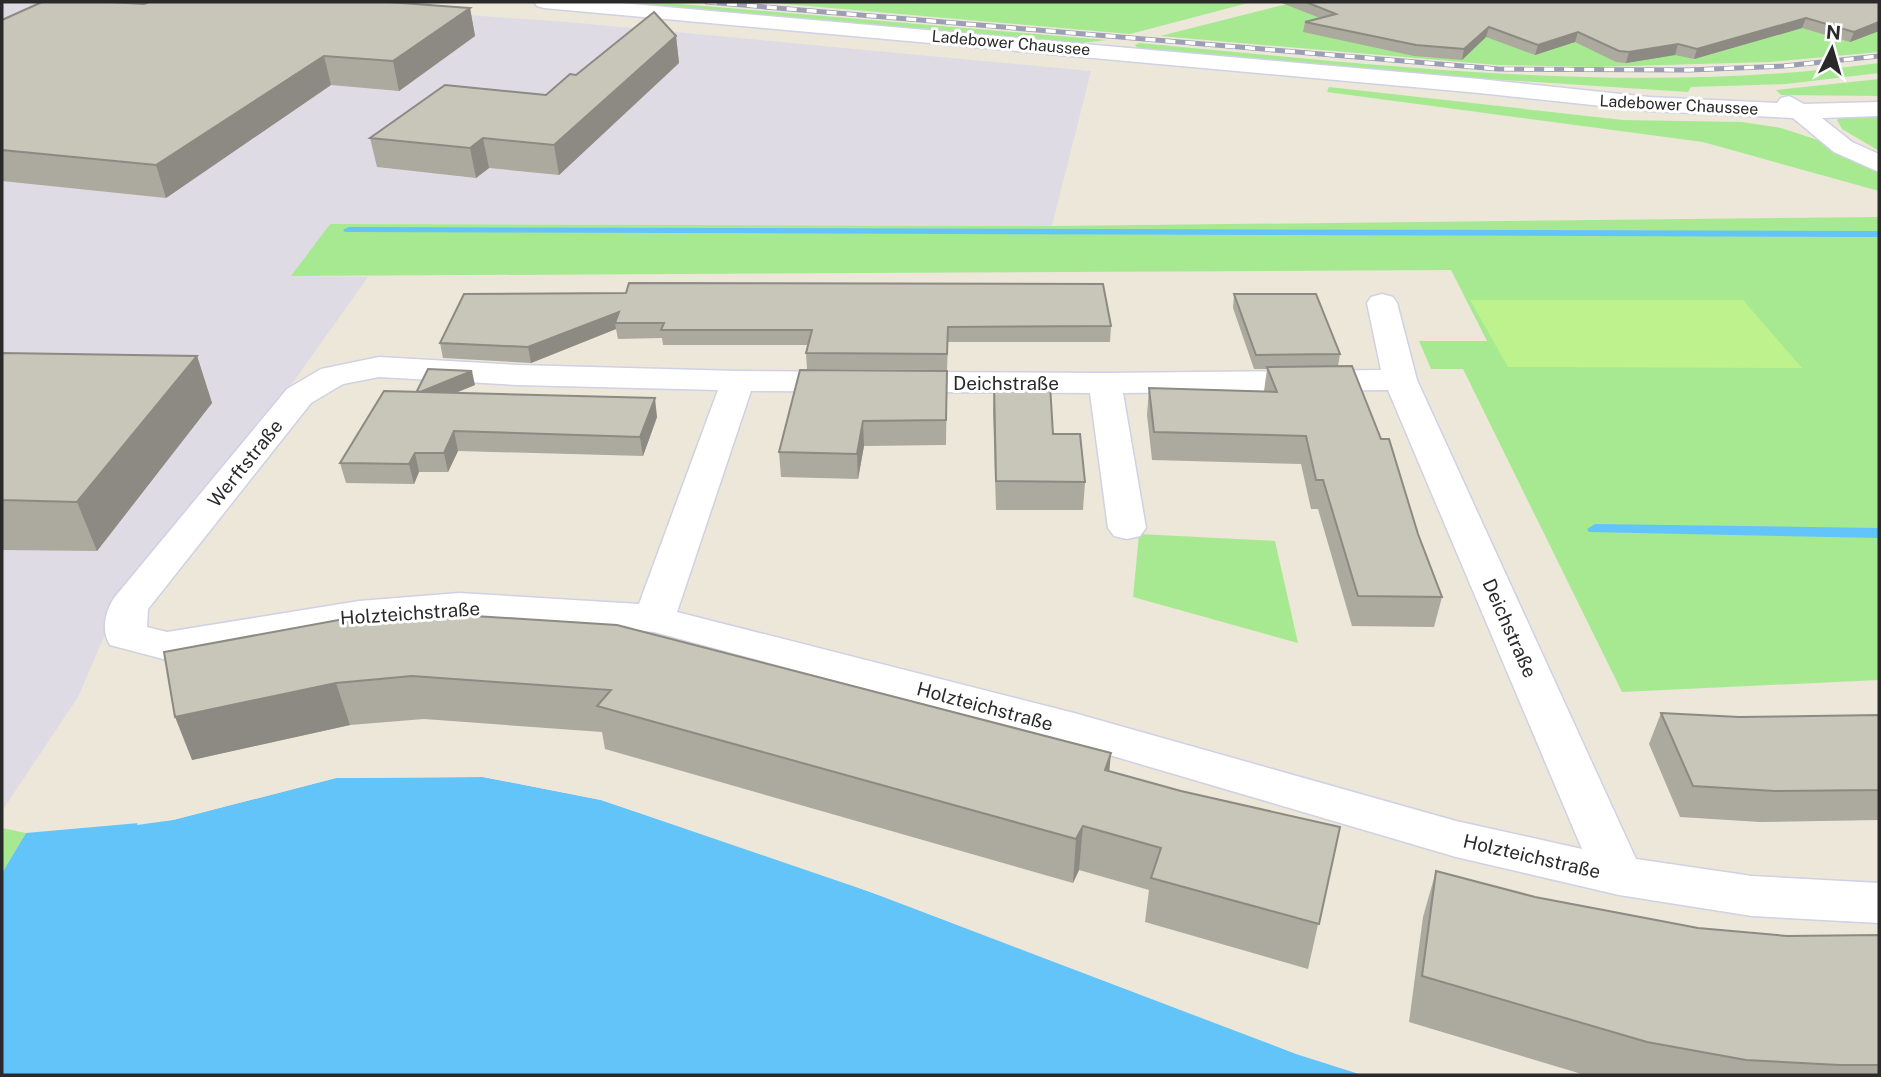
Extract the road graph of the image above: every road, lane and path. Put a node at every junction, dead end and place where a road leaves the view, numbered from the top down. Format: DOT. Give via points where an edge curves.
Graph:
graph roads {
  1 [pos="544,2"];
  2 [pos="1879,102"];
  3 [pos="1792,106"];
  4 [pos="1879,109"];
  5 [pos="1879,164"];
  6 [pos="1382,303"];
  7 [pos="379,367"];
  8 [pos="1400,380"];
  9 [pos="738,381"];
  10 [pos="1105,383"];
  11 [pos="1127,528"];
  12 [pos="135,596"];
  13 [pos="654,619"];
  14 [pos="1619,876"];
  15 [pos="1879,903"];
  1 -- 3 [label="street, Ladebower Chaussee" via="1649,104"];
  2 -- 3 [label="street, Ladebower Chaussee"];
  3 -- 4 [label="street, Ladebower Chaussee"];
  3 -- 5 [label="street" via="1843,147"];
  6 -- 8 [label="street, Deichstraße"];
  7 -- 9 [label="street, Deichstraße"];
  7 -- 12 [label="street, Werftstraße" via="333,376 299,396"];
  8 -- 10 [label="street, Deichstraße"];
  8 -- 14 [label="street, Deichstraße"];
  9 -- 10 [label="street, Deichstraße"];
  9 -- 13 [label="street"];
  10 -- 11 [label="street"];
  12 -- 13 [label="street, Holzteichstraße" via="128,607 125,635 167,646 359,614 460,606"];
  13 -- 14 [label="street, Holzteichstraße" via="1074,729 1456,839"];
  14 -- 15 [label="street, Holzteichstraße" via="1752,897"];
}
